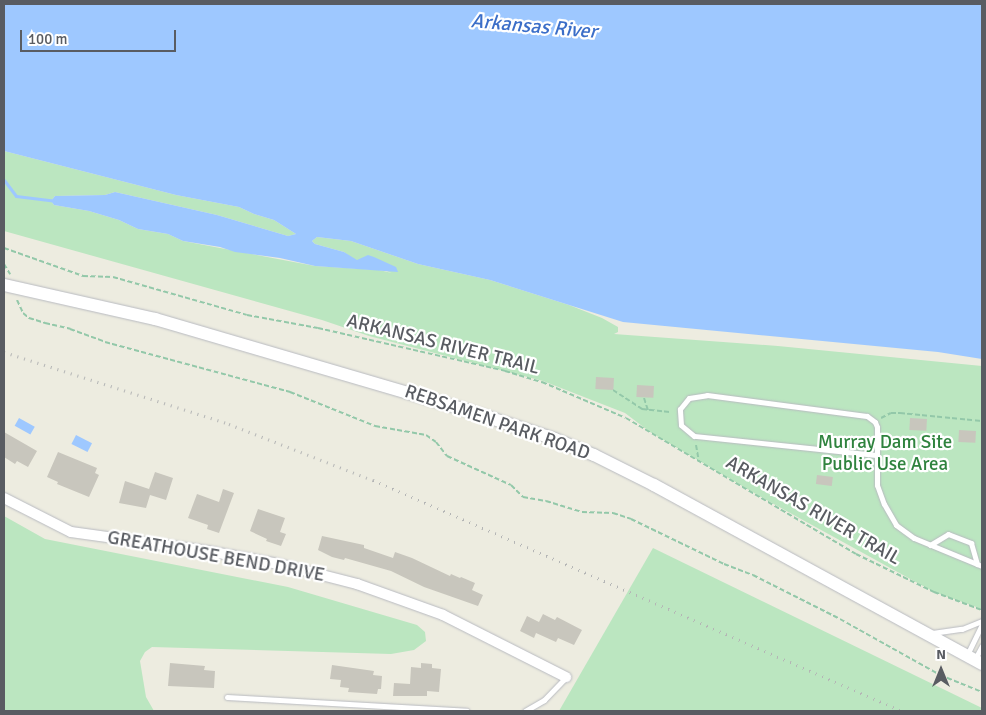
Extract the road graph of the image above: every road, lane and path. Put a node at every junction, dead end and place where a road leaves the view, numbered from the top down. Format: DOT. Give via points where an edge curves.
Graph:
graph roads {
  1 [pos="4,248"];
  2 [pos="4,264"];
  3 [pos="8,286"];
  4 [pos="613,390"];
  5 [pos="644,398"];
  6 [pos="648,410"];
  7 [pos="679,413"];
  8 [pos="982,421"];
  9 [pos="875,422"];
  10 [pos="694,436"];
  11 [pos="876,455"];
  12 [pos="699,462"];
  13 [pos="4,498"];
  14 [pos="930,545"];
  15 [pos="980,565"];
  16 [pos="982,610"];
  17 [pos="982,623"];
  18 [pos="926,634"];
  19 [pos="982,646"];
  20 [pos="974,660"];
  21 [pos="566,677"];
  22 [pos="982,692"];
  23 [pos="227,697"];
  24 [pos="467,711"];
  25 [pos="525,711"];
  1 -- 12 [label="path, ARKANSAS RIVER TRAIL" via="82,276 113,277 247,315 318,328 533,379 626,418"];
  2 -- 3 [label="path" via="11,277"];
  3 -- 18 [label="street, REBSAMEN PARK ROAD" via="155,319 555,439 654,485"];
  3 -- 22 [label="path" via="29,318 290,392 375,426 426,435 447,456 511,485 523,497 582,512 631,519 753,575 940,675"];
  4 -- 6 [label="path" via="630,403"];
  5 -- 6 [label="path"];
  6 -- 7 [label="path"];
  7 -- 9 [label="lane" via="689,398 706,395 862,414"];
  7 -- 10 [label="lane" via="684,429"];
  8 -- 9 [label="path" via="894,413"];
  9 -- 11 [label="lane"];
  10 -- 11 [label="lane"];
  10 -- 12 [label="path"];
  11 -- 14 [label="lane" via="879,490 892,521 907,534"];
  12 -- 16 [label="path, ARKANSAS RIVER TRAIL" via="856,554 934,592"];
  13 -- 21 [label="street, GREATHOUSE BEND DRIVE" via="71,532 208,551 279,564 357,584 443,615"];
  14 -- 15 [label="lane"];
  14 -- 15 [label="lane" via="948,534 971,543"];
  17 -- 18 [label="lane"];
  17 -- 20 [label="lane"];
  18 -- 20 [label="street, REBSAMEN PARK ROAD"];
  19 -- 20 [label="lane"];
  21 -- 25 [label="lane" via="544,700"];
  23 -- 24 [label="lane"];
}
